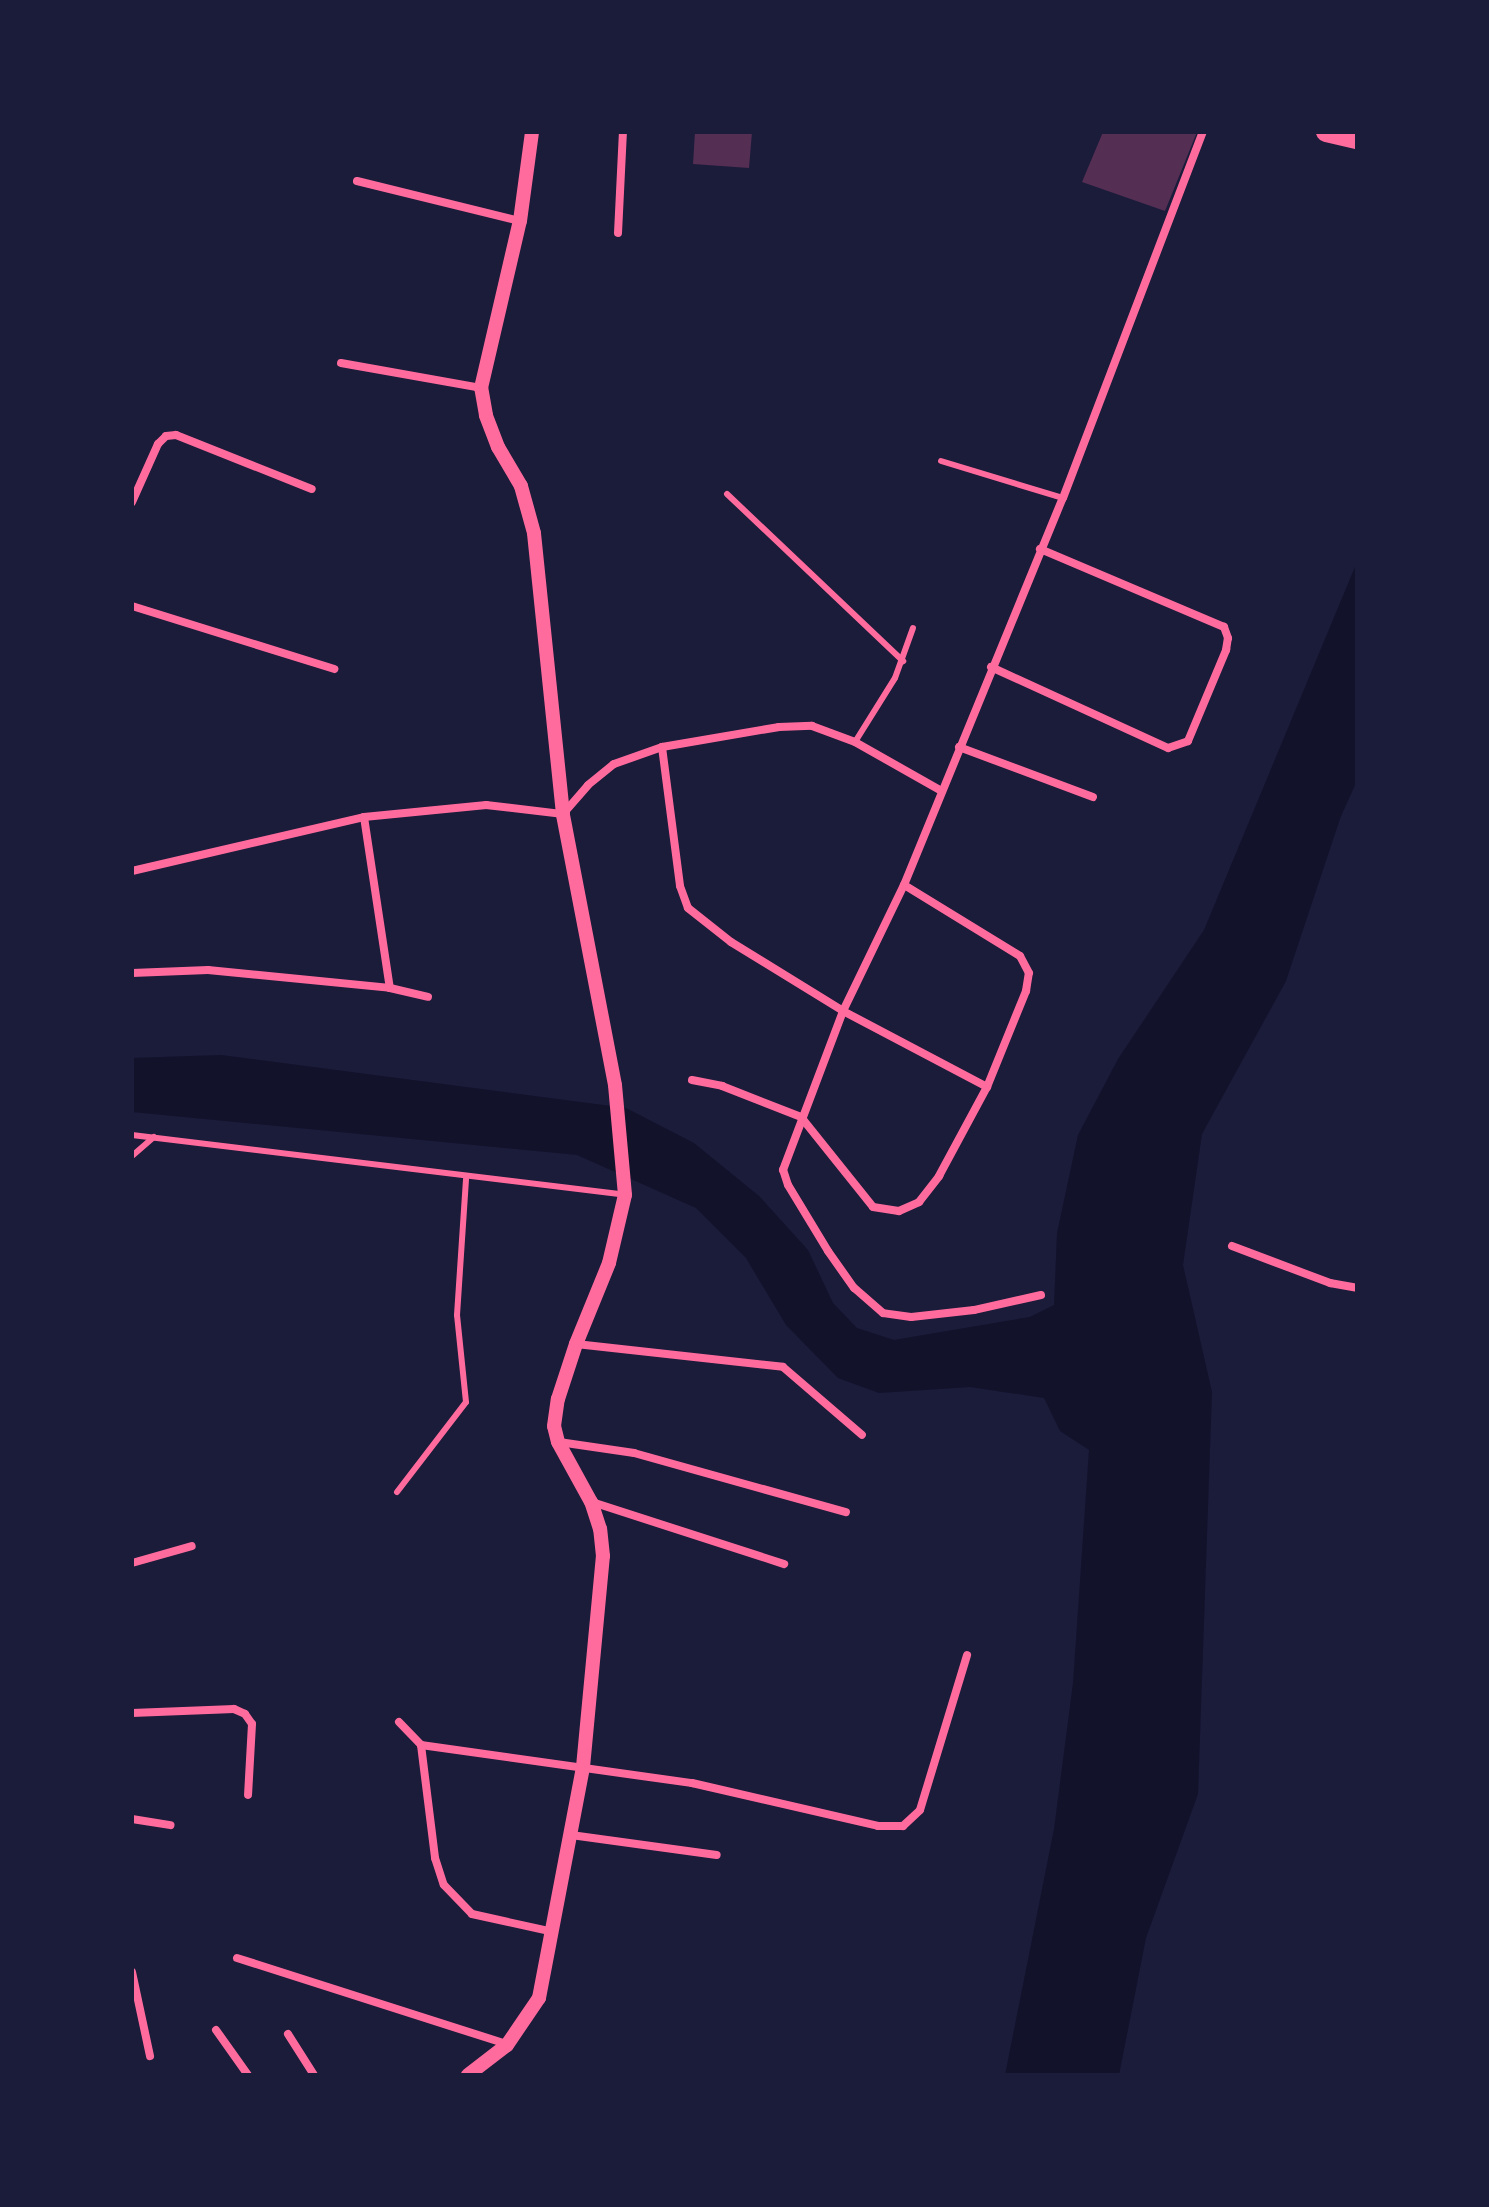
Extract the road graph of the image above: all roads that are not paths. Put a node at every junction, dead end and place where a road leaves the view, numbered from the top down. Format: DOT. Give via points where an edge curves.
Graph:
graph roads {
  1 [pos="532,132"];
  2 [pos="623,132"];
  3 [pos="1203,132"];
  4 [pos="1326,132"];
  5 [pos="1357,139"];
  6 [pos="357,181"];
  7 [pos="520,221"];
  8 [pos="618,233"];
  9 [pos="341,363"];
  10 [pos="481,388"];
  11 [pos="941,461"];
  12 [pos="312,489"];
  13 [pos="727,494"];
  14 [pos="1063,498"];
  15 [pos="132,502"];
  16 [pos="1040,549"];
  17 [pos="132,606"];
  18 [pos="913,628"];
  19 [pos="903,661"];
  20 [pos="991,667"];
  21 [pos="334,669"];
  22 [pos="855,742"];
  23 [pos="662,747"];
  24 [pos="959,747"];
  25 [pos="940,790"];
  26 [pos="1093,797"];
  27 [pos="563,814"];
  28 [pos="364,817"];
  29 [pos="132,871"];
  30 [pos="904,885"];
  31 [pos="132,973"];
  32 [pos="390,988"];
  33 [pos="428,997"];
  34 [pos="843,1011"];
  35 [pos="692,1080"];
  36 [pos="987,1087"];
  37 [pos="801,1117"];
  38 [pos="132,1135"];
  39 [pos="154,1137"];
  40 [pos="132,1156"];
  41 [pos="466,1179"];
  42 [pos="625,1188"];
  43 [pos="1232,1246"];
  44 [pos="1357,1288"];
  45 [pos="1041,1295"];
  46 [pos="576,1344"];
  47 [pos="862,1435"];
  48 [pos="558,1442"];
  49 [pos="397,1492"];
  50 [pos="591,1502"];
  51 [pos="846,1512"];
  52 [pos="192,1546"];
  53 [pos="132,1563"];
  54 [pos="784,1564"];
  55 [pos="967,1655"];
  56 [pos="132,1713"];
  57 [pos="399,1722"];
  58 [pos="421,1745"];
  59 [pos="583,1767"];
  60 [pos="248,1795"];
  61 [pos="132,1819"];
  62 [pos="171,1825"];
  63 [pos="571,1835"];
  64 [pos="717,1855"];
  65 [pos="553,1932"];
  66 [pos="237,1958"];
  67 [pos="132,1972"];
  68 [pos="216,2030"];
  69 [pos="288,2034"];
  70 [pos="507,2045"];
  71 [pos="150,2056"];
  72 [pos="248,2075"];
  73 [pos="314,2075"];
  74 [pos="468,2075"];
  1 -- 7 [label="street"];
  2 -- 8 [label="street"];
  3 -- 14 [label="street"];
  4 -- 5 [label="highway"];
  6 -- 7 [label="street"];
  7 -- 10 [label="street"];
  9 -- 10 [label="street"];
  10 -- 27 [label="street" via="486,415 521,486 534,533"];
  11 -- 14 [label="lane"];
  12 -- 15 [label="street" via="176,435 158,444"];
  13 -- 19 [label="lane"];
  14 -- 16 [label="street"];
  16 -- 20 [label="street"];
  16 -- 20 [label="street" via="1224,627 1226,650 1194,728 1188,741 1168,748"];
  17 -- 21 [label="street"];
  18 -- 19 [label="lane"];
  19 -- 22 [label="lane"];
  20 -- 24 [label="street"];
  22 -- 23 [label="street" via="812,726 790,726"];
  22 -- 25 [label="street"];
  23 -- 27 [label="street" via="614,764"];
  23 -- 34 [label="street" via="680,886 688,908 731,942"];
  24 -- 25 [label="street"];
  24 -- 26 [label="street"];
  25 -- 30 [label="street"];
  27 -- 28 [label="street" via="486,805"];
  27 -- 42 [label="street" via="615,1085"];
  28 -- 29 [label="street"];
  28 -- 32 [label="street"];
  30 -- 34 [label="street"];
  30 -- 36 [label="street" via="1020,956 1029,973"];
  31 -- 32 [label="street" via="208,970"];
  32 -- 33 [label="street"];
  34 -- 36 [label="street"];
  34 -- 37 [label="street"];
  35 -- 37 [label="street"];
  36 -- 37 [label="street" via="939,1176 919,1202 899,1211 873,1207"];
  37 -- 45 [label="street" via="783,1170 788,1185 854,1288 883,1313 911,1317 974,1310"];
  38 -- 39 [label="lane"];
  39 -- 40 [label="lane"];
  39 -- 41 [label="lane"];
  41 -- 42 [label="lane"];
  41 -- 49 [label="lane" via="457,1315 466,1402"];
  42 -- 46 [label="street" via="609,1263"];
  43 -- 44 [label="street"];
  46 -- 47 [label="street" via="783,1367"];
  46 -- 48 [label="street" via="558,1399"];
  48 -- 50 [label="street"];
  48 -- 51 [label="street" via="634,1453"];
  50 -- 54 [label="street"];
  50 -- 59 [label="street" via="603,1556"];
  52 -- 53 [label="street"];
  55 -- 59 [label="street" via="920,1810 903,1826 878,1826 692,1783"];
  56 -- 60 [label="street" via="234,1709 245,1714 252,1724"];
  57 -- 58 [label="street"];
  58 -- 59 [label="street"];
  58 -- 65 [label="street" via="435,1858 444,1885 472,1914"];
  59 -- 63 [label="street"];
  61 -- 62 [label="street"];
  63 -- 64 [label="street"];
  63 -- 65 [label="street"];
  65 -- 70 [label="street" via="539,1998"];
  66 -- 70 [label="street"];
  67 -- 71 [label="street"];
  68 -- 72 [label="street"];
  69 -- 73 [label="street"];
  70 -- 74 [label="street"];
}
